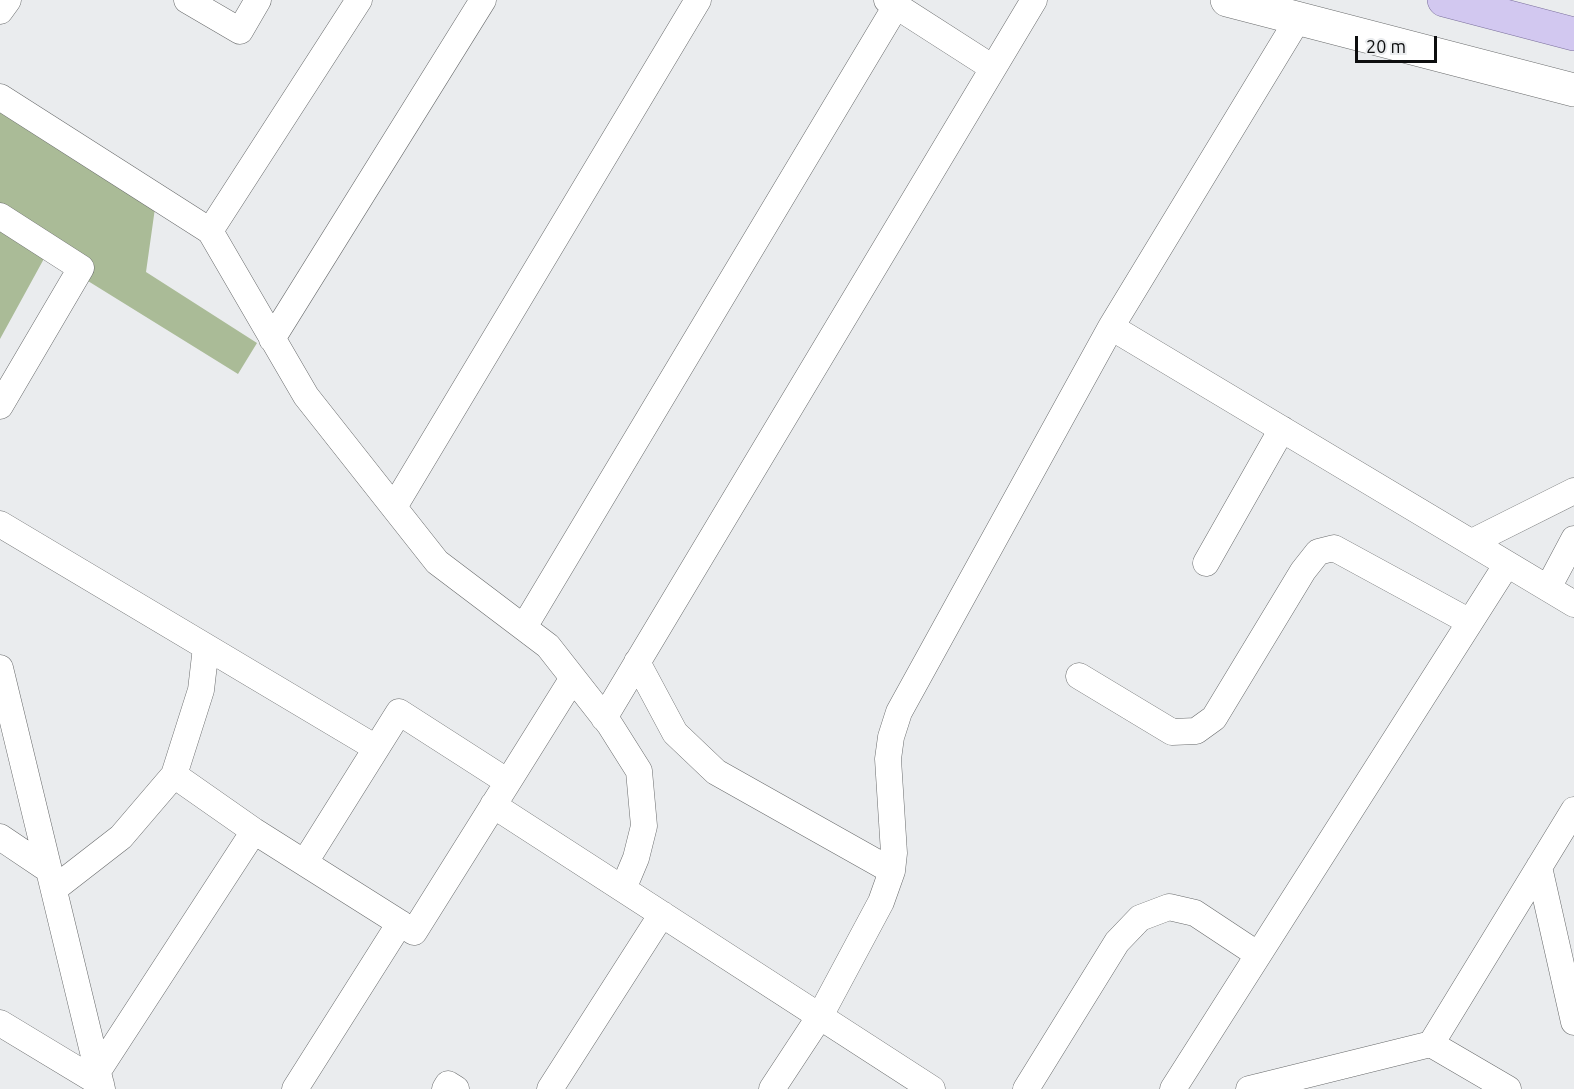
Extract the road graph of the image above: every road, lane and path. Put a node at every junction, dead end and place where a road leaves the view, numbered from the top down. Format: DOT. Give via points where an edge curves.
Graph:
graph roads {
  1 [pos="8,0"];
  2 [pos="187,0"];
  3 [pos="258,0"];
  4 [pos="358,0"];
  5 [pos="483,0"];
  6 [pos="698,0"];
  7 [pos="1034,0"];
  8 [pos="1227,0"];
  9 [pos="1444,0"];
  10 [pos="891,3"];
  11 [pos="0,11"];
  12 [pos="1298,19"];
  13 [pos="1574,34"];
  14 [pos="993,68"];
  15 [pos="1574,90"];
  16 [pos="0,97"];
  17 [pos="0,216"];
  18 [pos="210,231"];
  19 [pos="1111,327"];
  20 [pos="272,339"];
  21 [pos="0,406"];
  22 [pos="1282,429"];
  23 [pos="1574,491"];
  24 [pos="394,507"];
  25 [pos="0,524"];
  26 [pos="1574,539"];
  27 [pos="1472,542"];
  28 [pos="1206,563"];
  29 [pos="1507,564"];
  30 [pos="1548,588"];
  31 [pos="1574,604"];
  32 [pos="1470,622"];
  33 [pos="524,627"];
  34 [pos="206,647"];
  35 [pos="637,662"];
  36 [pos="0,673"];
  37 [pos="1079,676"];
  38 [pos="573,678"];
  39 [pos="604,718"];
  40 [pos="376,748"];
  41 [pos="174,775"];
  42 [pos="508,782"];
  43 [pos="493,805"];
  44 [pos="1574,810"];
  45 [pos="254,831"];
  46 [pos="0,837"];
  47 [pos="304,862"];
  48 [pos="1539,867"];
  49 [pos="892,871"];
  50 [pos="51,879"];
  51 [pos="623,889"];
  52 [pos="662,914"];
  53 [pos="400,923"];
  54 [pos="1257,954"];
  55 [pos="820,1016"];
  56 [pos="1574,1022"];
  57 [pos="0,1023"];
  58 [pos="1431,1044"];
  59 [pos="100,1082"];
  60 [pos="295,1089"];
  61 [pos="445,1089"];
  62 [pos="456,1089"];
  63 [pos="550,1089"];
  64 [pos="772,1089"];
  65 [pos="932,1089"];
  66 [pos="1026,1089"];
  67 [pos="1173,1089"];
  68 [pos="1249,1089"];
  69 [pos="1508,1089"];
  1 -- 11 [label="street"];
  2 -- 3 [label="street" via="240,31"];
  4 -- 18 [label="street"];
  5 -- 20 [label="street"];
  6 -- 24 [label="street"];
  7 -- 14 [label="street"];
  8 -- 12 [label="street"];
  9 -- 13 [label="main road"];
  10 -- 14 [label="street"];
  10 -- 33 [label="street"];
  12 -- 15 [label="street"];
  12 -- 19 [label="street"];
  14 -- 35 [label="street"];
  16 -- 18 [label="street"];
  17 -- 21 [label="street" via="81,268"];
  18 -- 20 [label="street"];
  19 -- 22 [label="street"];
  19 -- 49 [label="street" via="899,712 888,759 894,835"];
  20 -- 24 [label="street" via="306,396"];
  22 -- 27 [label="street"];
  22 -- 28 [label="street"];
  23 -- 27 [label="street"];
  24 -- 33 [label="street" via="437,562"];
  25 -- 34 [label="street"];
  26 -- 30 [label="street"];
  27 -- 29 [label="street"];
  29 -- 30 [label="street"];
  29 -- 32 [label="street"];
  30 -- 31 [label="street"];
  32 -- 37 [label="street" via="1334,548 1318,552 1303,571 1214,718 1196,731 1172,732"];
  32 -- 54 [label="street"];
  33 -- 38 [label="street" via="548,646"];
  34 -- 40 [label="street"];
  34 -- 41 [label="street" via="201,690"];
  35 -- 39 [label="street"];
  35 -- 49 [label="street" via="675,733 716,772"];
  36 -- 50 [label="street"];
  38 -- 39 [label="street"];
  38 -- 42 [label="street"];
  39 -- 51 [label="street" via="639,771 644,826"];
  40 -- 42 [label="street" via="399,712"];
  40 -- 47 [label="street"];
  41 -- 45 [label="street"];
  41 -- 50 [label="street" via="121,837"];
  42 -- 43 [label="street"];
  43 -- 51 [label="street"];
  43 -- 53 [label="street" via="414,932"];
  44 -- 48 [label="street"];
  45 -- 47 [label="street"];
  45 -- 59 [label="street"];
  46 -- 50 [label="street"];
  47 -- 53 [label="street"];
  48 -- 56 [label="street"];
  48 -- 58 [label="street"];
  49 -- 55 [label="street" via="881,902"];
  50 -- 59 [label="street"];
  51 -- 52 [label="street"];
  52 -- 55 [label="street"];
  52 -- 63 [label="street"];
  53 -- 60 [label="street"];
  54 -- 66 [label="street" via="1195,913 1169,907 1140,918 1117,942"];
  54 -- 67 [label="street"];
  55 -- 64 [label="street"];
  55 -- 65 [label="street"];
  57 -- 59 [label="street"];
  58 -- 68 [label="street"];
  58 -- 69 [label="street"];
  61 -- 62 [label="street" via="448,1084"];
}
